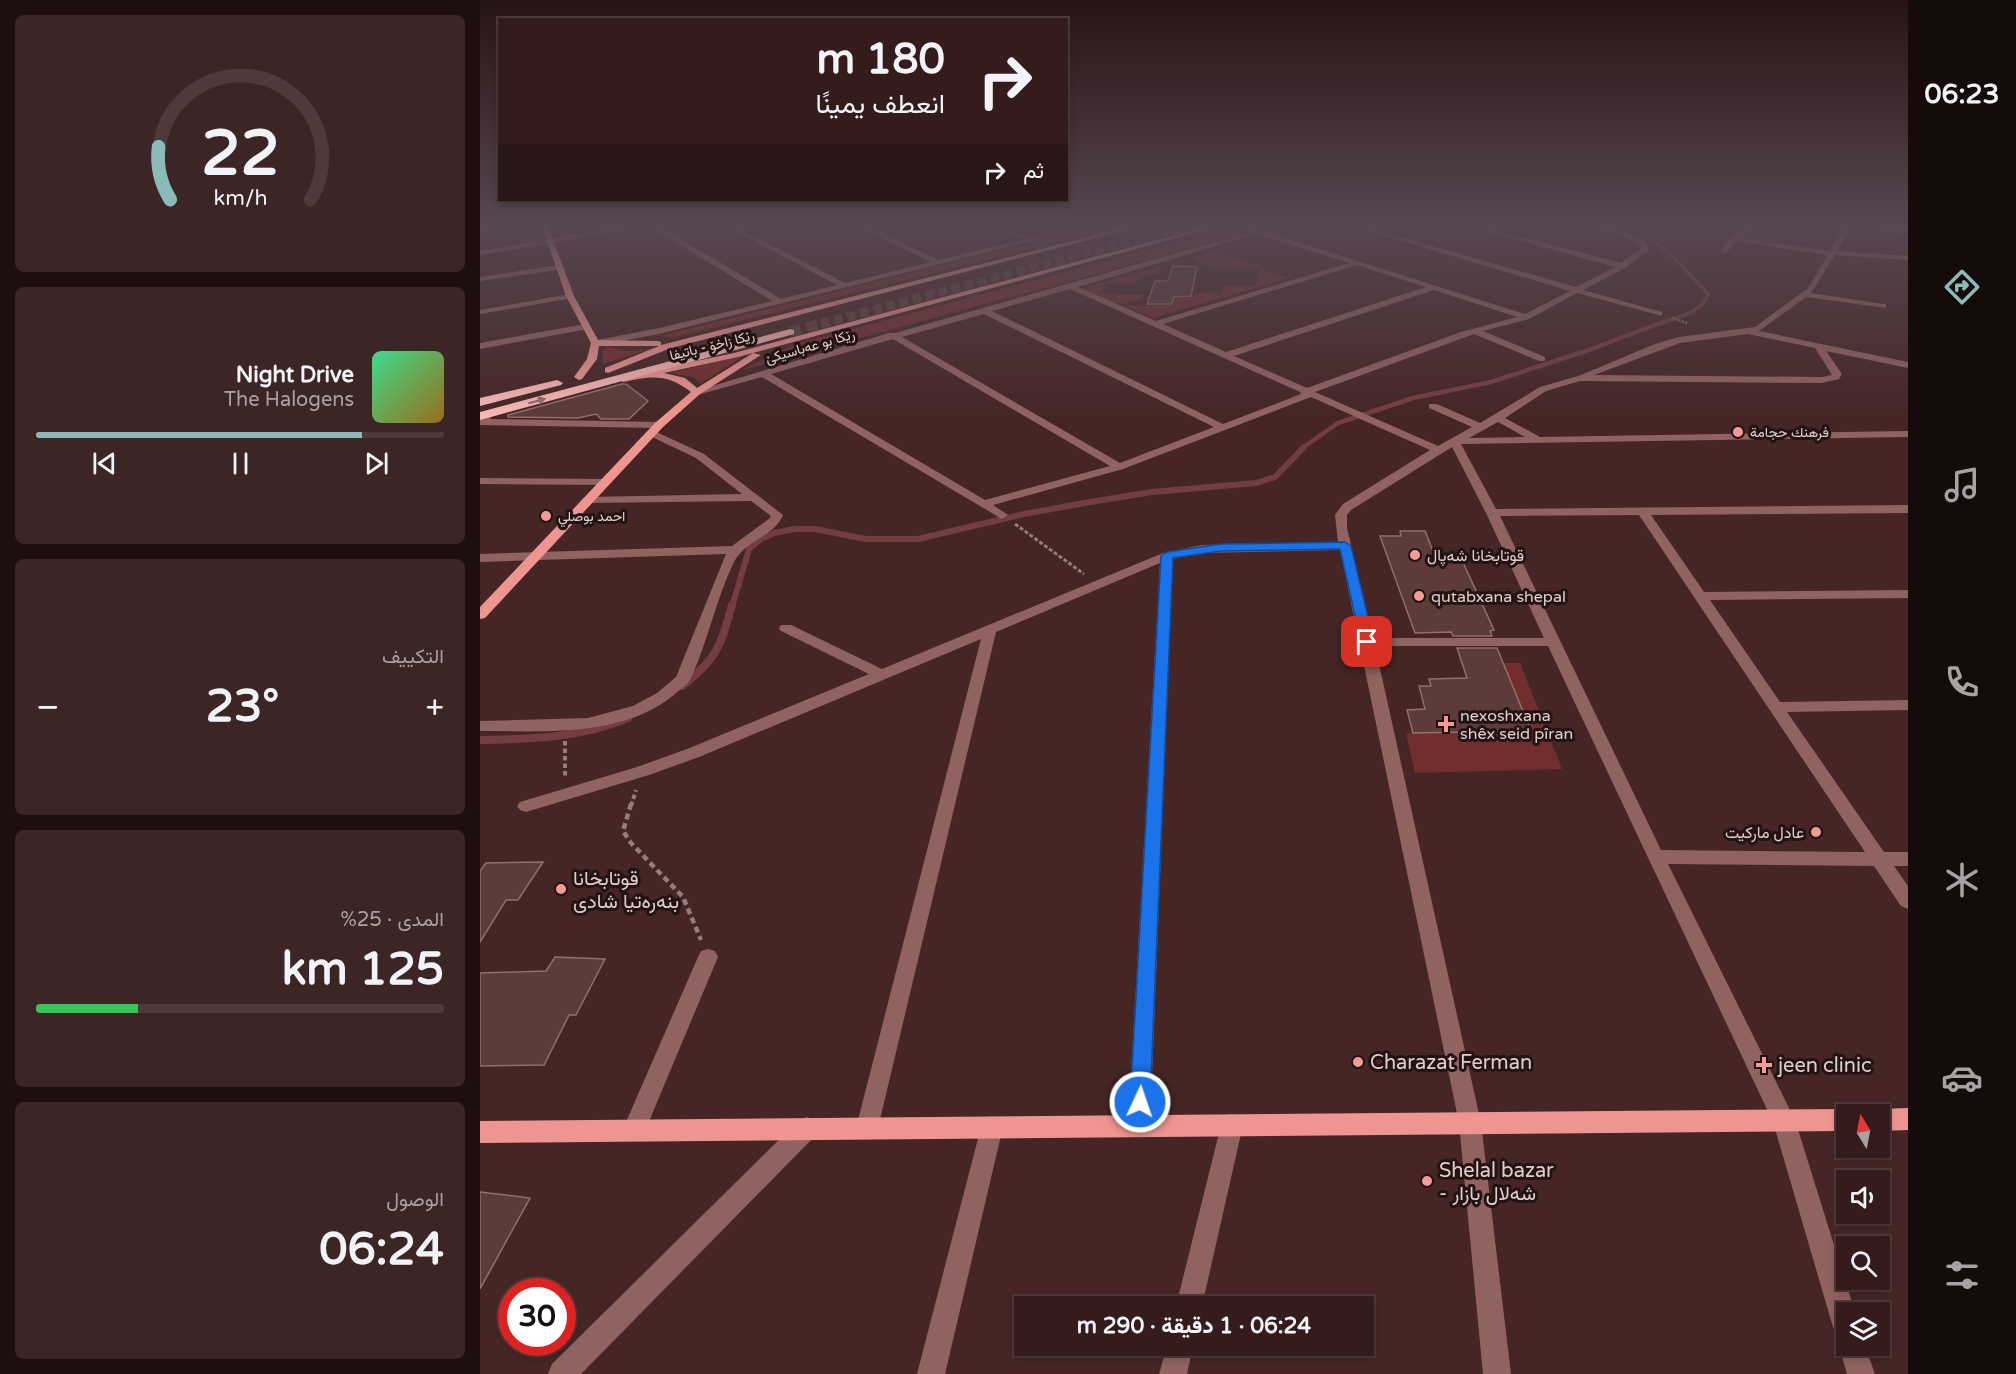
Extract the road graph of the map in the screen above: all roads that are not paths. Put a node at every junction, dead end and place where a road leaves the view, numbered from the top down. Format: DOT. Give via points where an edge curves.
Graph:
graph roads {
  1 [pos="567,288"];
  2 [pos="757,288"];
  3 [pos="836,288"];
  4 [pos="891,288"];
  5 [pos="986,288"];
  6 [pos="991,288"];
  7 [pos="1062,288"];
  8 [pos="1075,288"];
  9 [pos="1273,288"];
  10 [pos="1432,288"];
  11 [pos="1573,288"];
  12 [pos="1583,288"];
  13 [pos="1810,288"];
  14 [pos="1580,290"];
  15 [pos="981,291"];
  16 [pos="1805,294"];
  17 [pos="570,296"];
  18 [pos="780,302"];
  19 [pos="1883,306"];
  20 [pos="983,310"];
  21 [pos="480,312"];
  22 [pos="1659,314"];
  23 [pos="1526,317"];
  24 [pos="1158,323"];
  25 [pos="778,326"];
  26 [pos="585,327"];
  27 [pos="1475,331"];
  28 [pos="1750,332"];
  29 [pos="892,335"];
  30 [pos="788,337"];
  31 [pos="595,343"];
  32 [pos="681,343"];
  33 [pos="480,346"];
  34 [pos="1819,347"];
  35 [pos="1226,355"];
  36 [pos="1542,359"];
  37 [pos="1908,365"];
  38 [pos="608,370"];
  39 [pos="763,373"];
  40 [pos="647,375"];
  41 [pos="579,377"];
  42 [pos="1579,378"];
  43 [pos="623,379"];
  44 [pos="697,392"];
  45 [pos="1308,393"];
  46 [pos="480,402"];
  47 [pos="1433,406"];
  48 [pos="483,418"];
  49 [pos="1498,418"];
  50 [pos="1222,427"];
  51 [pos="1480,427"];
  52 [pos="655,429"];
  53 [pos="1908,434"];
  54 [pos="1454,441"];
  55 [pos="1541,441"];
  56 [pos="1438,450"];
  57 [pos="1119,467"];
  58 [pos="480,481"];
  59 [pos="606,482"];
  60 [pos="753,497"];
  61 [pos="588,501"];
  62 [pos="986,503"];
  63 [pos="1908,509"];
  64 [pos="1643,512"];
  65 [pos="1492,513"];
  66 [pos="1002,515"];
  67 [pos="1345,546"];
  68 [pos="735,550"];
  69 [pos="1167,556"];
  70 [pos="480,558"];
  71 [pos="535,558"];
  72 [pos="1908,594"];
  73 [pos="1700,596"];
  74 [pos="480,615"];
  75 [pos="786,628"];
  76 [pos="990,630"];
  77 [pos="1367,642"];
  78 [pos="1553,642"];
  79 [pos="883,675"];
  80 [pos="1908,705"];
  81 [pos="1776,707"];
  82 [pos="480,726"];
  83 [pos="526,806"];
  84 [pos="1655,858"];
  85 [pos="1908,859"];
  86 [pos="1878,860"];
  87 [pos="1908,901"];
  88 [pos="708,957"];
  89 [pos="1908,1119"];
  90 [pos="1784,1120"];
  91 [pos="1836,1120"];
  92 [pos="1890,1120"];
  93 [pos="1470,1123"];
  94 [pos="1232,1125"];
  95 [pos="1139,1126"];
  96 [pos="992,1127"];
  97 [pos="807,1128"];
  98 [pos="867,1128"];
  99 [pos="634,1130"];
  100 [pos="480,1132"];
  101 [pos="1191,1296"];
  102 [pos="1839,1302"];
  103 [pos="1178,1356"];
  104 [pos="1855,1356"];
  105 [pos="562,1374"];
  106 [pos="931,1374"];
  107 [pos="1173,1374"];
  108 [pos="1497,1374"];
  109 [pos="1861,1374"];
  1 -- 17 [label="main road"];
  2 -- 18 [label="street"];
  3 -- 18 [label="street"];
  4 -- 32 [label="main road"];
  5 -- 15 [label="main road"];
  6 -- 15 [label="main road, رێکا زاخۆ - باتیفا"];
  7 -- 20 [label="street, رێكا بو عه‌باسيكێ"];
  8 -- 24 [label="street"];
  9 -- 24 [label="street"];
  10 -- 23 [label="street"];
  10 -- 35 [label="street"];
  11 -- 14 [label="street"];
  12 -- 14 [label="street"];
  13 -- 16 [label="street"];
  14 -- 22 [label="street"];
  14 -- 23 [label="street"];
  15 -- 30 [label="main road, رێکا زاخۆ - باتیفا"];
  16 -- 19 [label="street"];
  16 -- 28 [label="street"];
  17 -- 21 [label="street"];
  17 -- 26 [label="main road"];
  18 -- 31 [label="street"];
  20 -- 29 [label="street, رێكا بو عه‌باسيكێ"];
  20 -- 50 [label="street"];
  23 -- 27 [label="street"];
  24 -- 35 [label="street"];
  25 -- 38 [label="highway, رێکا زاخۆ - باتیفا"];
  26 -- 31 [label="main road"];
  26 -- 33 [label="street"];
  27 -- 36 [label="street"];
  27 -- 45 [label="street"];
  28 -- 34 [label="street"];
  28 -- 42 [label="street" via="1669,343"];
  29 -- 39 [label="street, رێكا بو عه‌باسيكێ"];
  29 -- 57 [label="street"];
  30 -- 40 [label="main road, رێکا زاخۆ - باتیفا" via="717,360"];
  30 -- 43 [label="highway, رێکا زاخۆ - باتیفا"];
  30 -- 44 [label="main road"];
  31 -- 32 [label="main road"];
  31 -- 41 [label="main road" via="592,359"];
  32 -- 38 [label="main road"];
  34 -- 37 [label="street"];
  34 -- 42 [label="street" via="1836,377"];
  35 -- 45 [label="street"];
  38 -- 41 [label="highway, رێکا زاخۆ - باتیفا"];
  39 -- 44 [label="street, رێكا بو عه‌باسيكێ"];
  39 -- 62 [label="street"];
  40 -- 43 [label="main road, رێکا زاخۆ - باتیفا"];
  40 -- 44 [label="main road" via="682,380"];
  41 -- 46 [label="highway, رێکا زاخۆ - باتیفا"];
  42 -- 49 [label="street" via="1543,389"];
  48 -- 43 [label="highway, رێکا زاخۆ - باتیفا, one-way"];
  44 -- 52 [label="main road"];
  45 -- 50 [label="street"];
  45 -- 56 [label="street"];
  47 -- 51 [label="street"];
  48 -- 52 [label="street"];
  49 -- 51 [label="street"];
  49 -- 55 [label="street"];
  50 -- 57 [label="street"];
  51 -- 54 [label="street"];
  52 -- 59 [label="main road"];
  52 -- 60 [label="street" via="700,456"];
  53 -- 55 [label="street"];
  54 -- 55 [label="street"];
  54 -- 56 [label="street"];
  54 -- 65 [label="street"];
  56 -- 67 [label="street" via="1347,507 1340,521"];
  57 -- 62 [label="street"];
  58 -- 59 [label="street"];
  59 -- 61 [label="main road"];
  60 -- 61 [label="street"];
  60 -- 68 [label="street" via="774,512 777,519"];
  61 -- 71 [label="main road"];
  62 -- 66 [label="street"];
  63 -- 64 [label="street"];
  64 -- 65 [label="street"];
  64 -- 73 [label="street"];
  65 -- 78 [label="street"];
  67 -- 69 [label="street" via="1221,548"];
  67 -- 77 [label="street"];
  68 -- 71 [label="street"];
  68 -- 82 [label="street" via="687,672 669,694 649,706 599,722"];
  69 -- 76 [label="street"];
  69 -- 95 [label="street"];
  70 -- 71 [label="street"];
  71 -- 74 [label="main road"];
  72 -- 73 [label="street"];
  73 -- 81 [label="street"];
  75 -- 79 [label="street"];
  76 -- 79 [label="street"];
  76 -- 98 [label="street"];
  77 -- 78 [label="street"];
  77 -- 93 [label="street"];
  78 -- 84 [label="street"];
  79 -- 83 [label="street" via="693,753"];
  80 -- 81 [label="street"];
  81 -- 86 [label="street"];
  84 -- 86 [label="street"];
  84 -- 90 [label="street"];
  85 -- 86 [label="street"];
  86 -- 87 [label="street"];
  88 -- 99 [label="street"];
  89 -- 92 [label="main road"];
  90 -- 91 [label="main road"];
  90 -- 93 [label="main road"];
  90 -- 102 [label="street"];
  93 -- 94 [label="main road"];
  93 -- 108 [label="street"];
  94 -- 95 [label="main road"];
  94 -- 101 [label="street"];
  95 -- 96 [label="main road"];
  96 -- 98 [label="main road"];
  96 -- 106 [label="street"];
  97 -- 98 [label="main road"];
  97 -- 99 [label="main road"];
  97 -- 105 [label="street"];
  99 -- 100 [label="main road"];
  103 -- 107 [label="street"];
  104 -- 109 [label="street"];
}
